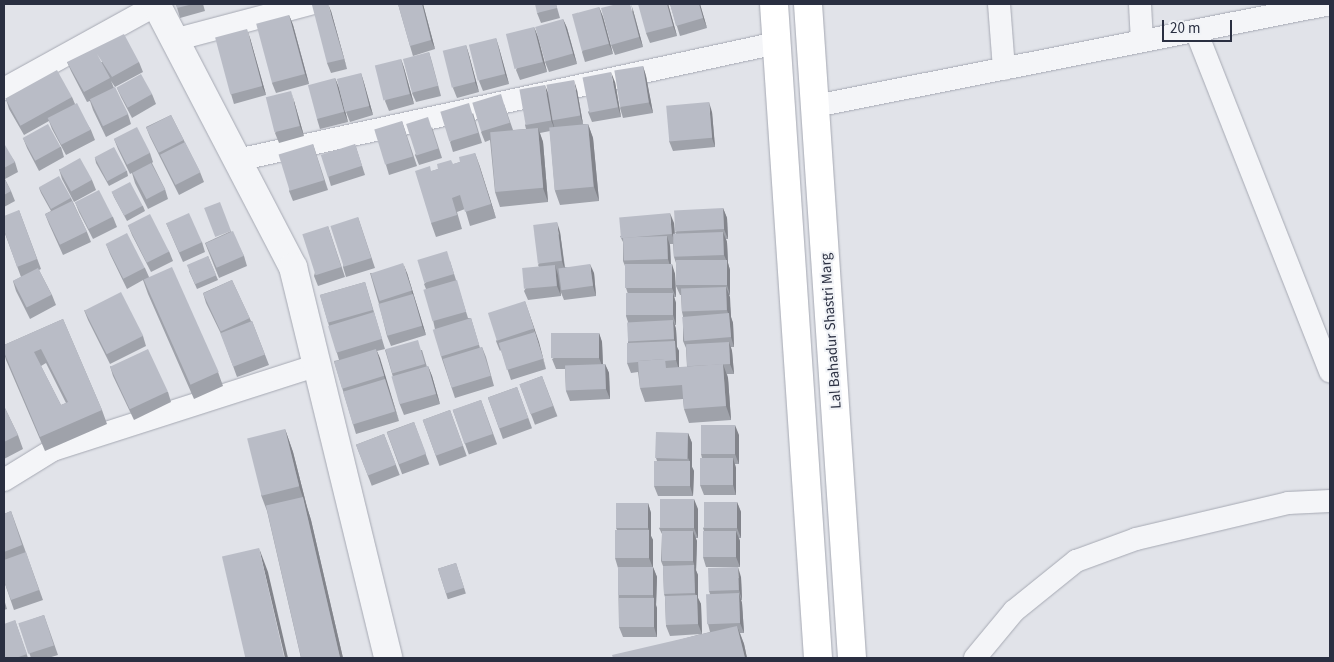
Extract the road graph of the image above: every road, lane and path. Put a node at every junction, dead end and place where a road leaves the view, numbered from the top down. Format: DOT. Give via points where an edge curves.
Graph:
graph roads {
  1 [pos="156,4"];
  2 [pos="310,4"];
  3 [pos="774,4"];
  4 [pos="808,4"];
  5 [pos="999,4"];
  6 [pos="1140,4"];
  7 [pos="1330,4"];
  8 [pos="1196,31"];
  9 [pos="174,40"];
  10 [pos="1142,42"];
  11 [pos="777,43"];
  12 [pos="1004,69"];
  13 [pos="4,89"];
  14 [pos="815,106"];
  15 [pos="237,160"];
  16 [pos="317,364"];
  17 [pos="1330,372"];
  18 [pos="4,480"];
  19 [pos="1330,501"];
  20 [pos="388,658"];
  21 [pos="818,658"];
  22 [pos="852,658"];
  23 [pos="974,658"];
  1 -- 9 [label="street"];
  1 -- 13 [label="street"];
  2 -- 9 [label="street"];
  3 -- 11 [label="main road"];
  4 -- 14 [label="main road, Lal Bahadur Shastri Marg"];
  5 -- 12 [label="street"];
  6 -- 10 [label="street"];
  7 -- 8 [label="street"];
  8 -- 10 [label="street"];
  8 -- 17 [label="street"];
  9 -- 15 [label="street"];
  10 -- 12 [label="street"];
  11 -- 15 [label="street"];
  11 -- 21 [label="main road"];
  12 -- 14 [label="street"];
  14 -- 22 [label="main road, Lal Bahadur Shastri Marg"];
  15 -- 16 [label="street" via="293,267"];
  16 -- 18 [label="street" via="53,450"];
  16 -- 20 [label="street"];
  19 -- 23 [label="street" via="1288,503 1136,539 1076,561 1014,611"];
}
